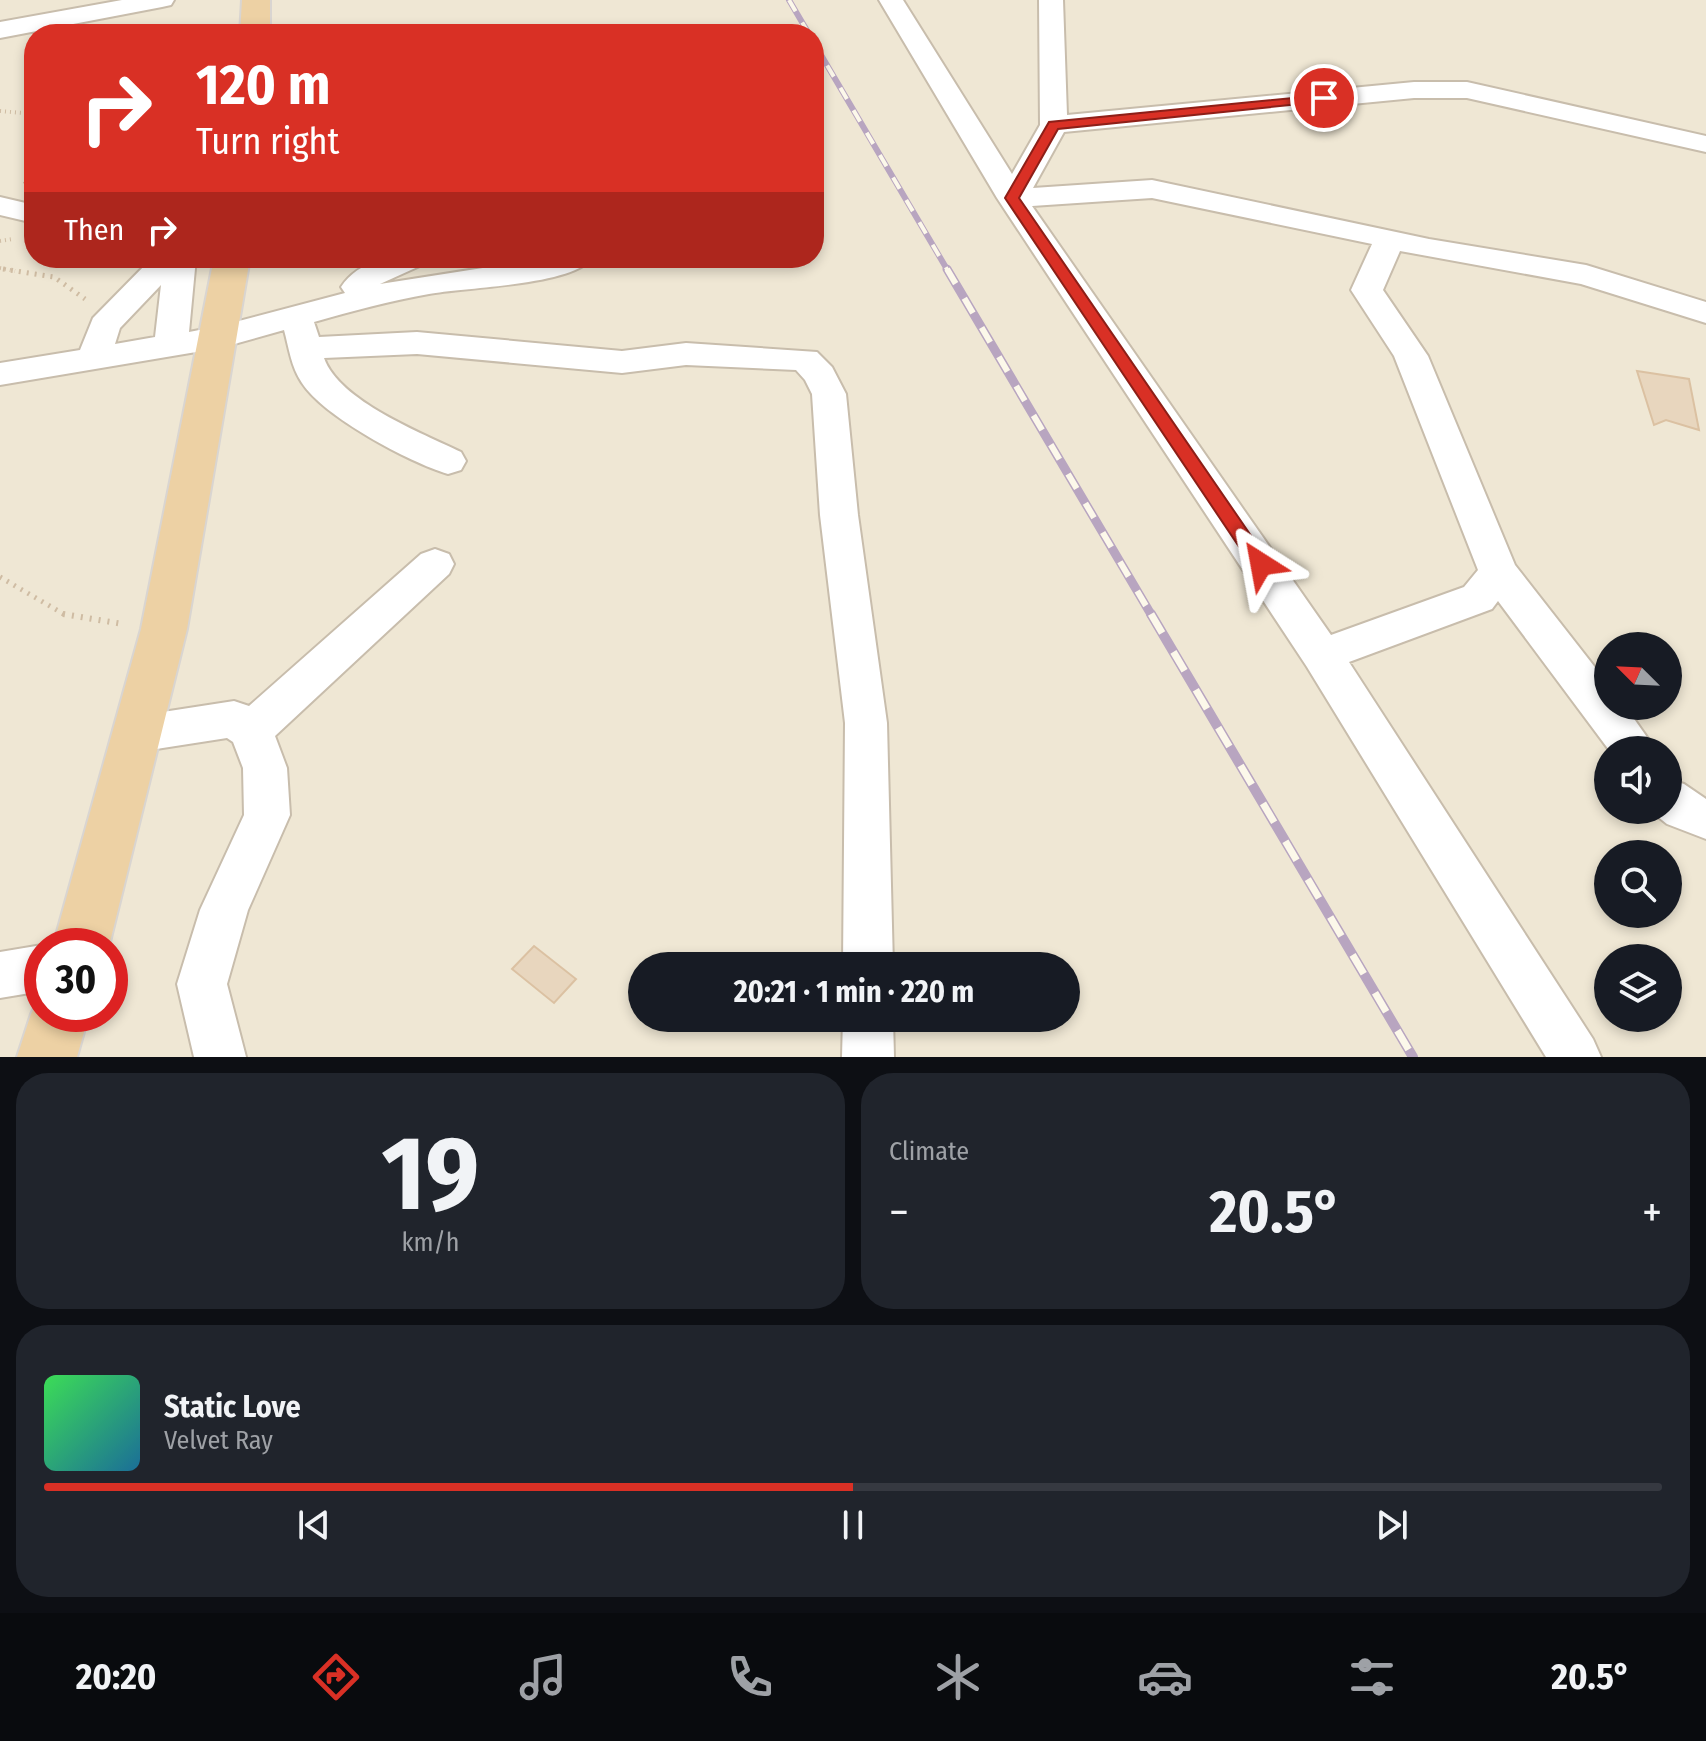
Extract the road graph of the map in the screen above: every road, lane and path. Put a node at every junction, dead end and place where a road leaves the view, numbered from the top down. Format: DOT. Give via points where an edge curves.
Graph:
graph roads {
  1 [pos="256,0"];
  2 [pos="891,0"];
  3 [pos="1051,0"];
  4 [pos="158,6"];
  5 [pos="40,24"];
  6 [pos="255,24"];
  7 [pos="24,26"];
  8 [pos="0,30"];
  9 [pos="0,111"];
  10 [pos="24,113"];
  11 [pos="1054,125"];
  12 [pos="1706,144"];
  13 [pos="1012,198"];
  14 [pos="0,206"];
  15 [pos="24,212"];
  16 [pos="1390,239"];
  17 [pos="0,268"];
  18 [pos="160,268"];
  19 [pos="179,268"];
  20 [pos="230,268"];
  21 [pos="388,268"];
  22 [pos="547,268"];
  23 [pos="331,309"];
  24 [pos="1706,313"];
  25 [pos="105,325"];
  26 [pos="302,333"];
  27 [pos="220,337"];
  28 [pos="171,343"];
  29 [pos="94,358"];
  30 [pos="0,374"];
  31 [pos="448,461"];
  32 [pos="435,564"];
  33 [pos="1498,572"];
  34 [pos="0,577"];
  35 [pos="164,629"];
  36 [pos="1322,655"];
  37 [pos="251,731"];
  38 [pos="137,734"];
  39 [pos="1623,736"];
  40 [pos="1682,809"];
  41 [pos="1706,819"];
  42 [pos="86,928"];
  43 [pos="868,952"];
  44 [pos="24,971"];
  45 [pos="0,975"];
  46 [pos="55,1032"];
  47 [pos="868,1032"];
  48 [pos="47,1057"];
  49 [pos="220,1057"];
  50 [pos="868,1057"];
  51 [pos="1575,1057"];
  1 -- 6 [label="highway"];
  2 -- 13 [label="street"];
  3 -- 11 [label="street"];
  4 -- 5 [label="street"];
  7 -- 8 [label="street"];
  9 -- 10 [label="path"];
  11 -- 12 [label="street" via="1414,90 1467,90"];
  11 -- 13 [label="street"];
  13 -- 16 [label="street" via="1152,189"];
  13 -- 36 [label="street"];
  14 -- 15 [label="street"];
  16 -- 24 [label="street" via="1586,275"];
  16 -- 33 [label="street" via="1367,290 1411,356"];
  17 -- 25 [label="path" via="54,277 85,299"];
  18 -- 25 [label="street"];
  19 -- 28 [label="street"];
  20 -- 27 [label="highway"];
  21 -- 23 [label="street" via="370,276"];
  22 -- 23 [label="street" via="421,285"];
  23 -- 26 [label="street"];
  25 -- 29 [label="street"];
  26 -- 27 [label="street"];
  26 -- 31 [label="street" via="316,378 341,401"];
  26 -- 43 [label="street" via="622,362 710,354 805,360 820,375 829,394 866,723"];
  27 -- 28 [label="street"];
  27 -- 35 [label="highway"];
  28 -- 29 [label="street"];
  29 -- 30 [label="street"];
  32 -- 37 [label="street"];
  33 -- 36 [label="street" via="1478,598"];
  33 -- 39 [label="street"];
  34 -- 35 [label="path" via="69,617"];
  35 -- 38 [label="highway"];
  36 -- 51 [label="street"];
  37 -- 38 [label="street" via="234,719"];
  37 -- 49 [label="street" via="265,768 267,815 224,910 202,984"];
  38 -- 42 [label="highway"];
  40 -- 41 [label="street"];
  44 -- 45 [label="street"];
  46 -- 48 [label="highway"];
  47 -- 50 [label="street"];
}
